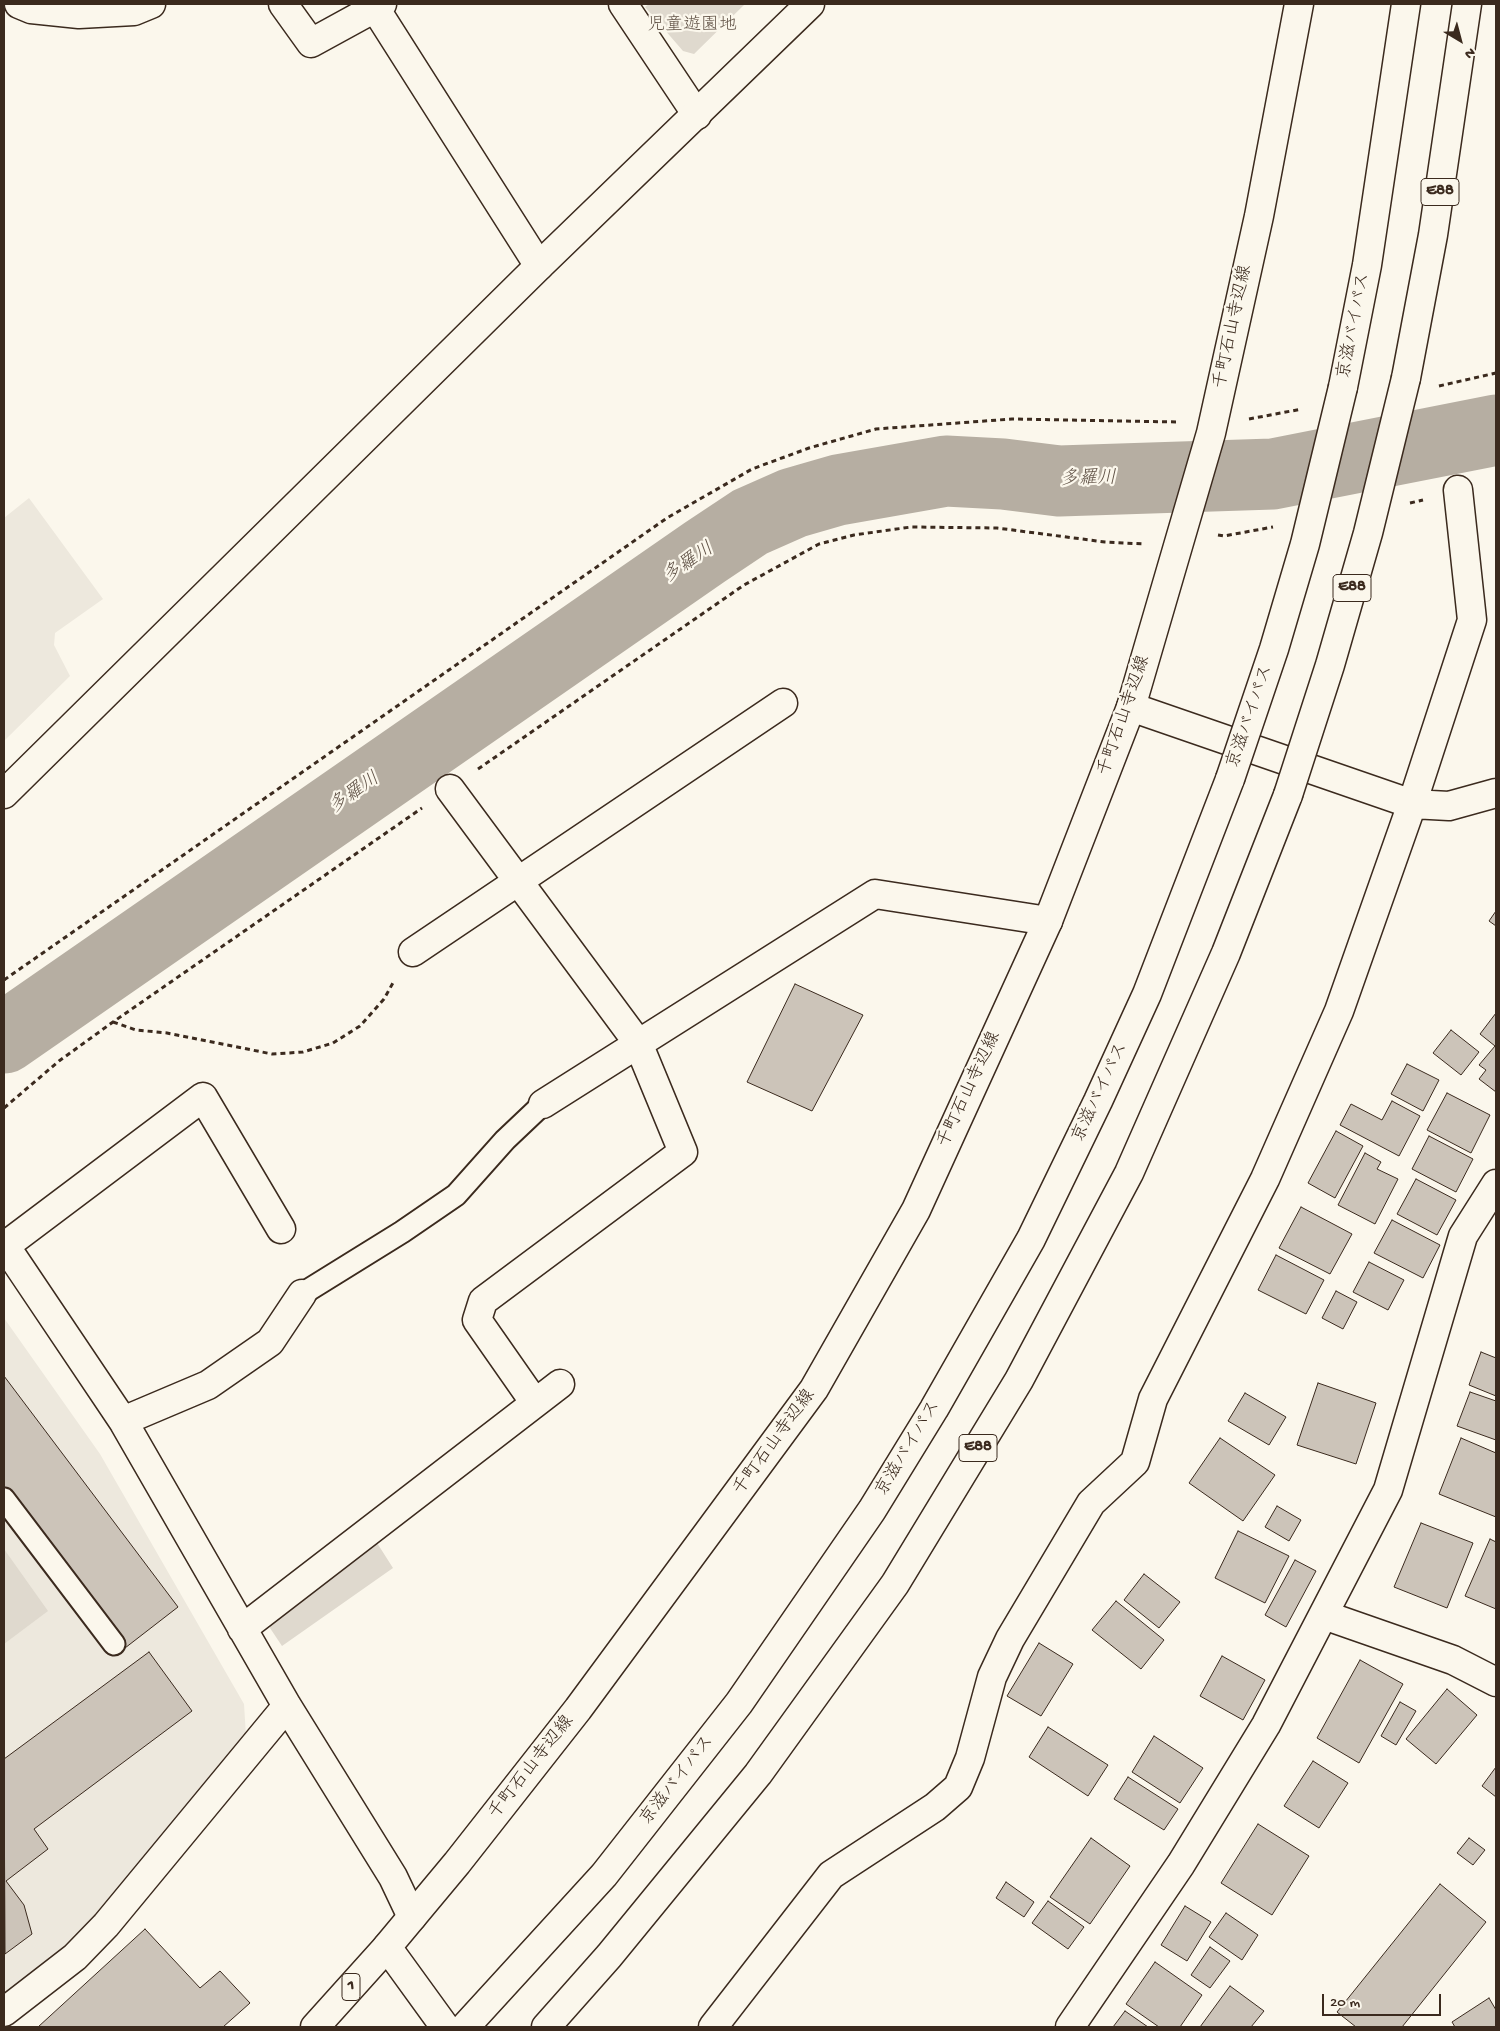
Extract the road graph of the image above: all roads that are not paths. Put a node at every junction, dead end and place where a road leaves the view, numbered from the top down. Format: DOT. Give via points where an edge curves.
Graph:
graph roads {
  1 [pos="19,4"];
  2 [pos="151,4"];
  3 [pos="283,4"];
  4 [pos="623,4"];
  5 [pos="810,4"];
  6 [pos="1285,4"];
  7 [pos="1300,4"];
  8 [pos="1406,4"];
  9 [pos="1467,4"];
  10 [pos="378,6"];
  11 [pos="1286,76"];
  12 [pos="697,115"];
  13 [pos="539,266"];
  14 [pos="1458,490"];
  15 [pos="783,703"];
  16 [pos="1132,707"];
  17 [pos="450,789"];
  18 [pos="1496,793"];
  19 [pos="4,794"];
  20 [pos="1412,804"];
  21 [pos="519,880"];
  22 [pos="1048,921"];
  23 [pos="413,952"];
  24 [pos="638,1043"];
  25 [pos="543,1104"];
  26 [pos="1496,1184"];
  27 [pos="281,1229"];
  28 [pos="4,1245"];
  29 [pos="302,1294"];
  30 [pos="560,1384"];
  31 [pos="535,1403"];
  32 [pos="123,1421"];
  33 [pos="4,1499"];
  34 [pos="1324,1614"];
  35 [pos="242,1629"];
  36 [pos="114,1644"];
  37 [pos="1496,1682"];
  38 [pos="287,1706"];
  39 [pos="412,1917"];
  40 [pos="387,1946"];
  41 [pos="4,2012"];
  42 [pos="316,2027"];
  43 [pos="445,2027"];
  44 [pos="465,2027"];
  45 [pos="546,2027"];
  46 [pos="713,2027"];
  47 [pos="1070,2027"];
  1 -- 2 [label="main road" via="31,9 78,14 134,11"];
  3 -- 10 [label="main road" via="311,42"];
  4 -- 12 [label="main road"];
  5 -- 12 [label="main road"];
  6 -- 11 [label="main road"];
  7 -- 11 [label="main road, 千町石山寺辺線"];
  8 -- 44 [label="main road, 京滋バイパス, bridge" via="1367,265 1344,387 1305,544 1230,779 1147,994 1094,1109 1031,1239 872,1510 739,1703 604,1875"];
  9 -- 45 [label="main road, E88, bridge" via="1434,235 1406,378 1368,533 1330,665 1288,795 1226,953 1129,1173 1019,1380 895,1584 758,1774 609,1956"];
  10 -- 13 [label="main road"];
  11 -- 16 [label="main road, 千町石山寺辺線" via="1213,426"];
  12 -- 13 [label="main road"];
  13 -- 19 [label="main road"];
  14 -- 20 [label="main road" via="1472,620"];
  15 -- 21 [label="main road"];
  16 -- 20 [label="main road"];
  16 -- 22 [label="main road, 千町石山寺辺線"];
  17 -- 21 [label="main road"];
  18 -- 20 [label="main road" via="1449,806"];
  20 -- 46 [label="main road" via="1339,1011 1265,1179 1153,1399 1135,1462 1091,1503 1010,1640 992,1677 970,1758 958,1787 935,1807 831,1875"];
  21 -- 23 [label="main road"];
  21 -- 24 [label="main road"];
  22 -- 24 [label="main road" via="875,894"];
  22 -- 39 [label="main road, 千町石山寺辺線" via="916,1210 814,1389 578,1709"];
  24 -- 25 [label="main road"];
  24 -- 31 [label="main road" via="682,1152 483,1301 477,1320"];
  25 -- 29 [label="lane" via="504,1140 456,1195"];
  26 -- 34 [label="main road" via="1463,1236 1388,1490"];
  27 -- 28 [label="main road" via="203,1096"];
  28 -- 32 [label="main road"];
  29 -- 32 [label="main road" via="270,1342 208,1384"];
  30 -- 31 [label="main road"];
  31 -- 35 [label="main road"];
  32 -- 35 [label="main road"];
  33 -- 36 [label="lane"];
  34 -- 37 [label="main road" via="1453,1660"];
  34 -- 47 [label="main road" via="1266,1725 1186,1856"];
  35 -- 38 [label="main road"];
  38 -- 39 [label="main road" via="393,1877"];
  38 -- 41 [label="main road" via="106,1925 75,1957"];
  39 -- 40 [label="main road, 千町石山寺辺線"];
  40 -- 42 [label="main road, 1"];
  40 -- 43 [label="main road"];
}
